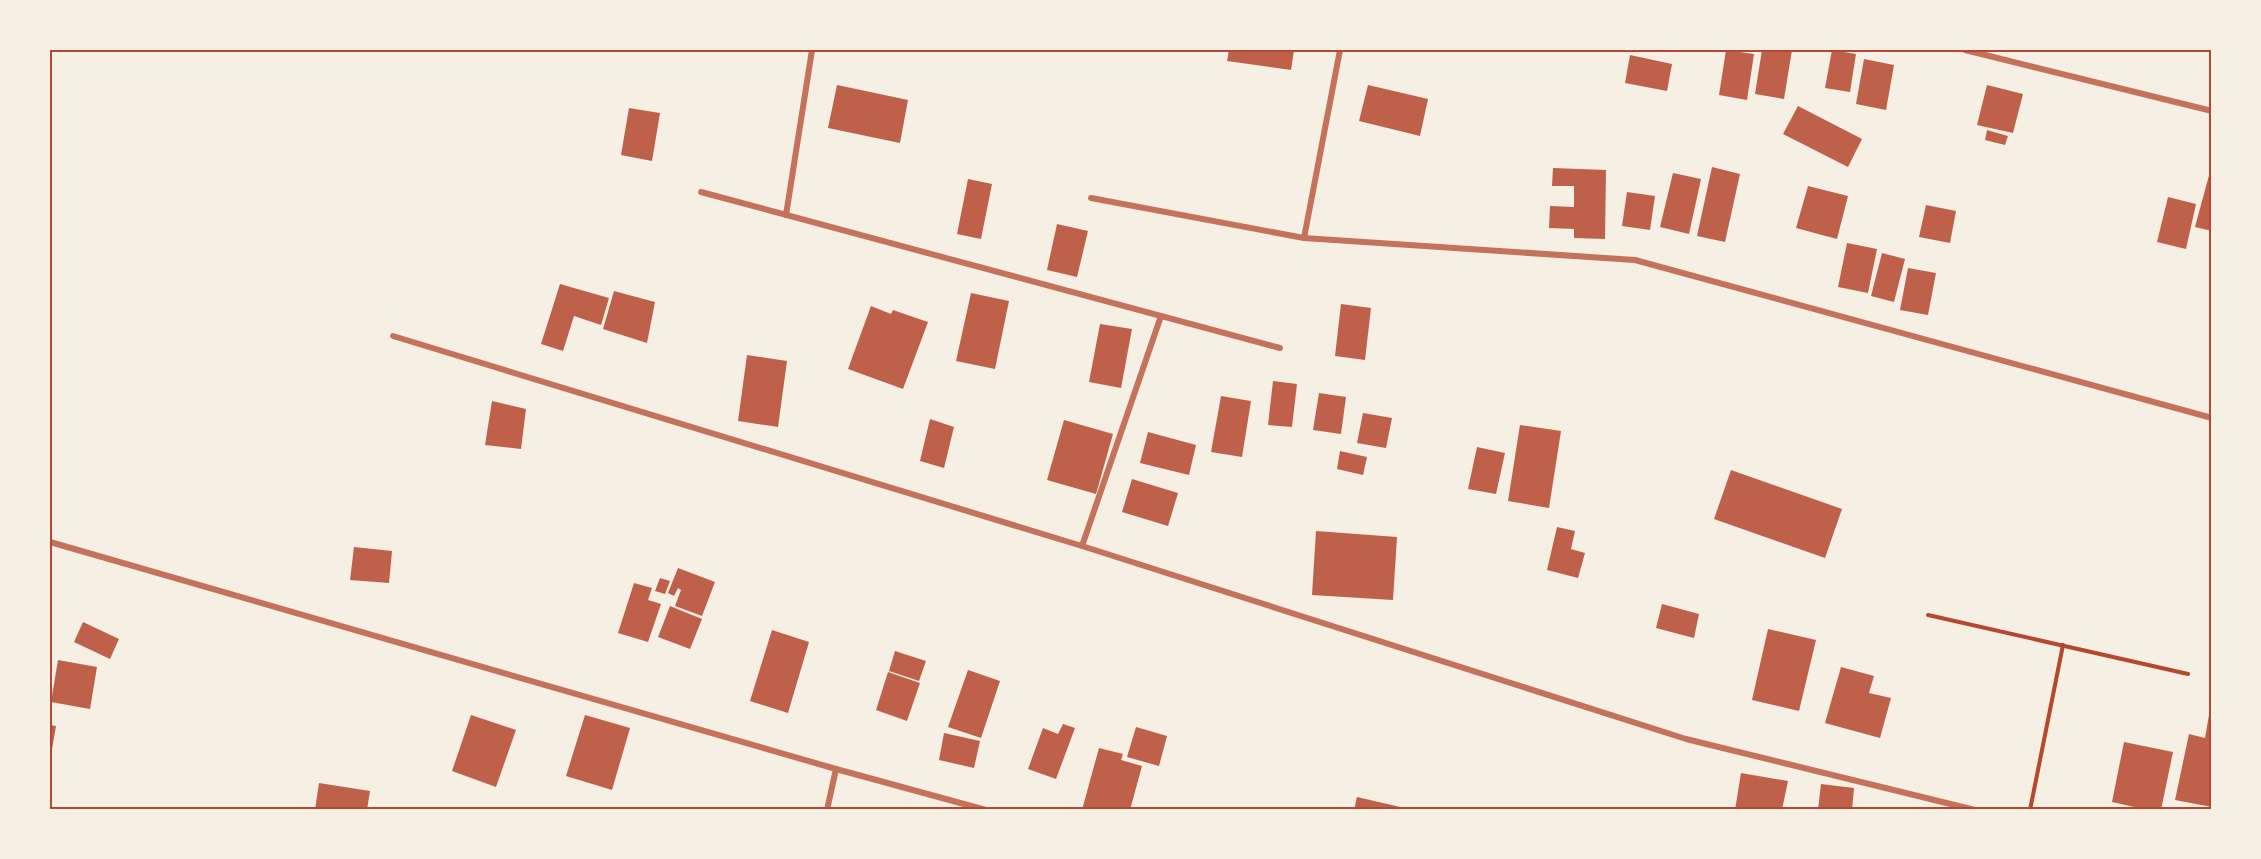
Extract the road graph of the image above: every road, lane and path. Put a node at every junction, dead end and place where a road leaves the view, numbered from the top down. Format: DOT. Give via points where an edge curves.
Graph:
graph roads {
  1 [pos="812,50"];
  2 [pos="1340,50"];
  3 [pos="1965,50"];
  4 [pos="2211,111"];
  5 [pos="701,192"];
  6 [pos="1091,198"];
  7 [pos="786,215"];
  8 [pos="1304,238"];
  9 [pos="1161,316"];
  10 [pos="393,336"];
  11 [pos="1280,348"];
  12 [pos="2211,418"];
  13 [pos="50,542"];
  14 [pos="1082,546"];
  15 [pos="1928,615"];
  16 [pos="2063,645"];
  17 [pos="2188,674"];
  18 [pos="836,769"];
  19 [pos="827,810"];
  20 [pos="986,810"];
  21 [pos="1975,810"];
  22 [pos="2030,810"];
  1 -- 7 [label="street"];
  2 -- 8 [label="street"];
  3 -- 4 [label="street"];
  5 -- 7 [label="street"];
  6 -- 8 [label="street"];
  7 -- 9 [label="street"];
  8 -- 12 [label="street" via="1635,260"];
  9 -- 11 [label="street"];
  9 -- 14 [label="street"];
  10 -- 14 [label="street"];
  13 -- 18 [label="street"];
  14 -- 21 [label="street" via="1686,739"];
  15 -- 16 [label="path"];
  16 -- 17 [label="path"];
  16 -- 22 [label="path"];
  18 -- 19 [label="street"];
  18 -- 20 [label="street"];
}
